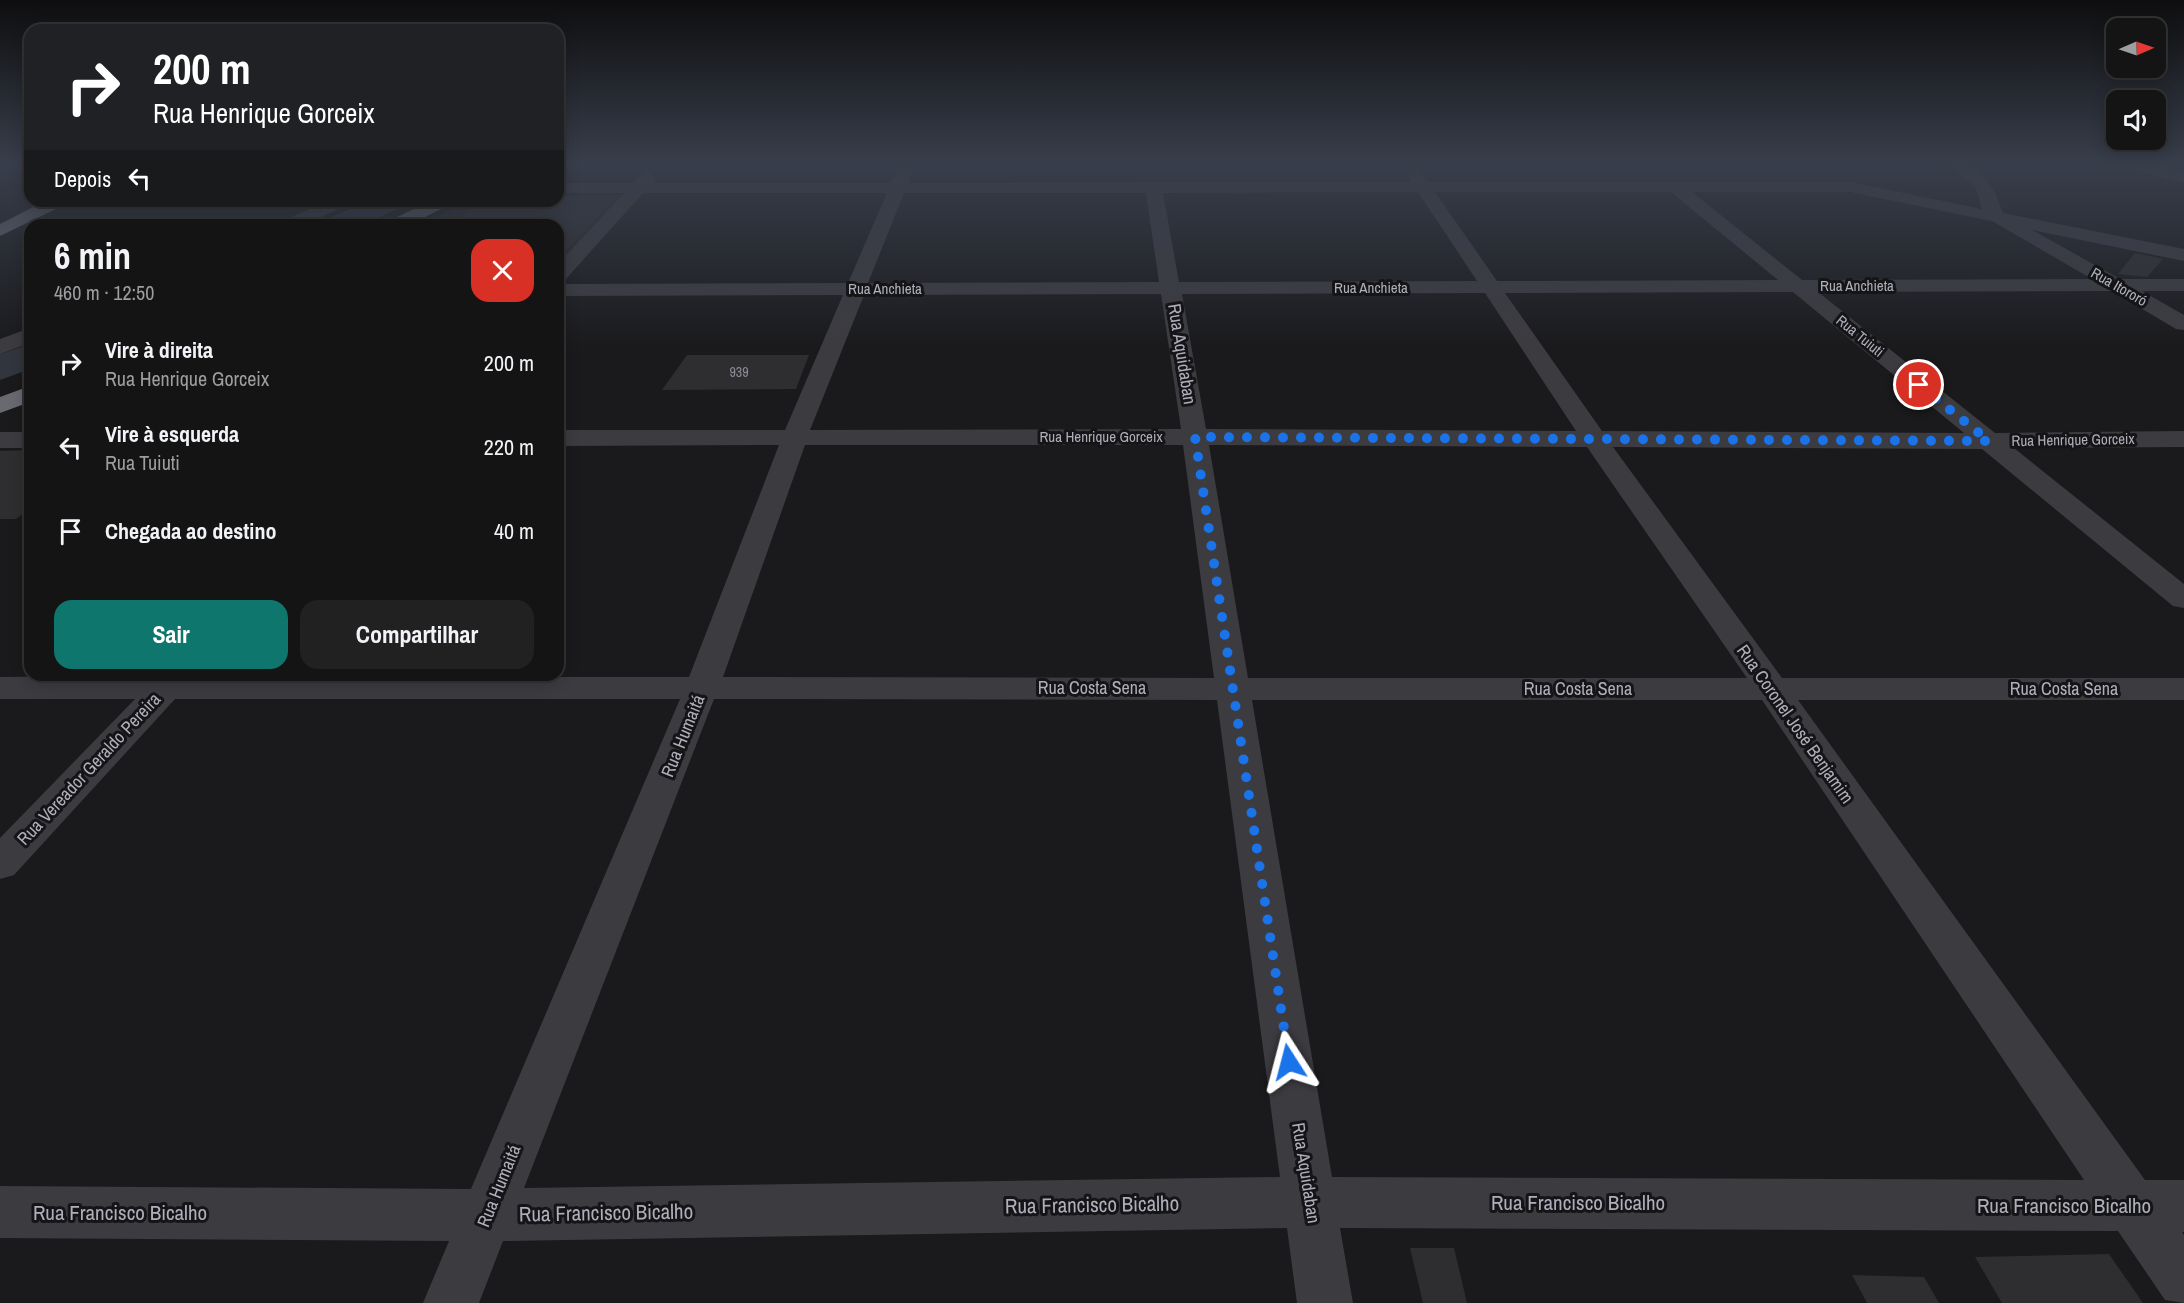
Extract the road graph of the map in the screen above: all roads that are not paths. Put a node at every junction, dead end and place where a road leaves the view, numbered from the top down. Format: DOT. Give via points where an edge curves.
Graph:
graph roads {
  1 [pos="604,226"];
  2 [pos="883,226"];
  3 [pos="1161,226"];
  4 [pos="1449,226"];
  5 [pos="1724,226"];
  6 [pos="2012,226"];
  7 [pos="2047,226"];
  8 [pos="2184,255"];
  9 [pos="564,269"];
  10 [pos="2115,285"];
  11 [pos="2184,285"];
  12 [pos="1798,286"];
  13 [pos="1489,287"];
  14 [pos="856,289"];
  15 [pos="1172,289"];
  16 [pos="564,290"];
  17 [pos="2184,324"];
  18 [pos="24,337"];
  19 [pos="0,347"];
  20 [pos="24,396"];
  21 [pos="0,406"];
  22 [pos="1195,437"];
  23 [pos="564,438"];
  24 [pos="794,439"];
  25 [pos="1594,439"];
  26 [pos="2184,439"];
  27 [pos="0,440"];
  28 [pos="24,440"];
  29 [pos="1989,441"];
  30 [pos="2184,599"];
  31 [pos="173,681"];
  32 [pos="702,687"];
  33 [pos="0,688"];
  34 [pos="1232,689"];
  35 [pos="1772,689"];
  36 [pos="2184,690"];
  37 [pos="0,864"];
  38 [pos="1310,1202"];
  39 [pos="2132,1206"];
  40 [pos="2184,1206"];
  41 [pos="0,1212"];
  42 [pos="487,1215"];
  43 [pos="2184,1281"];
  44 [pos="451,1303"];
  45 [pos="1325,1303"];
  1 -- 9 [label="street"];
  2 -- 14 [label="street, Rua Humaitá"];
  3 -- 15 [label="street, Rua Aquidaban"];
  4 -- 13 [label="street, Rua Coronel José Benjamim"];
  5 -- 12 [label="street, Rua Tuiuti"];
  6 -- 10 [label="street, Rua Itororó"];
  7 -- 8 [label="street"];
  10 -- 11 [label="street, Rua Anchieta"];
  10 -- 12 [label="street, Rua Anchieta"];
  10 -- 17 [label="street, Rua Itororó"];
  12 -- 13 [label="street, Rua Anchieta"];
  12 -- 29 [label="street, Rua Tuiuti"];
  13 -- 15 [label="street, Rua Anchieta"];
  13 -- 25 [label="street, Rua Coronel José Benjamim"];
  14 -- 15 [label="street, Rua Anchieta"];
  14 -- 16 [label="street, Rua Anchieta"];
  14 -- 24 [label="street, Rua Humaitá"];
  15 -- 22 [label="street, Rua Aquidaban"];
  18 -- 19 [label="street"];
  20 -- 21 [label="highway"];
  22 -- 24 [label="street, Rua Henrique Gorceix"];
  22 -- 25 [label="street, Rua Henrique Gorceix"];
  22 -- 34 [label="street, Rua Aquidaban"];
  23 -- 24 [label="street, Rua Henrique Gorceix"];
  24 -- 32 [label="street, Rua Humaitá"];
  25 -- 29 [label="street, Rua Henrique Gorceix"];
  25 -- 35 [label="street, Rua Coronel José Benjamim"];
  26 -- 29 [label="street, Rua Henrique Gorceix"];
  27 -- 28 [label="street"];
  29 -- 30 [label="street, Rua Tuiuti"];
  31 -- 32 [label="street, Rua Costa Sena"];
  31 -- 33 [label="street, Rua Costa Sena"];
  31 -- 37 [label="street, Rua Vereador Geraldo Pereira"];
  32 -- 34 [label="street, Rua Costa Sena"];
  32 -- 42 [label="street, Rua Humaitá"];
  34 -- 35 [label="street, Rua Costa Sena"];
  34 -- 38 [label="street, Rua Aquidaban"];
  35 -- 36 [label="street, Rua Costa Sena"];
  35 -- 39 [label="street, Rua Coronel José Benjamim"];
  38 -- 39 [label="street, Rua Francisco Bicalho"];
  38 -- 42 [label="street, Rua Francisco Bicalho"];
  38 -- 45 [label="street, Rua Aquidaban"];
  39 -- 40 [label="street, Rua Francisco Bicalho"];
  39 -- 43 [label="street, Rua Coronel José Benjamim"];
  41 -- 42 [label="street, Rua Francisco Bicalho"];
  42 -- 44 [label="street, Rua Humaitá"];
}
